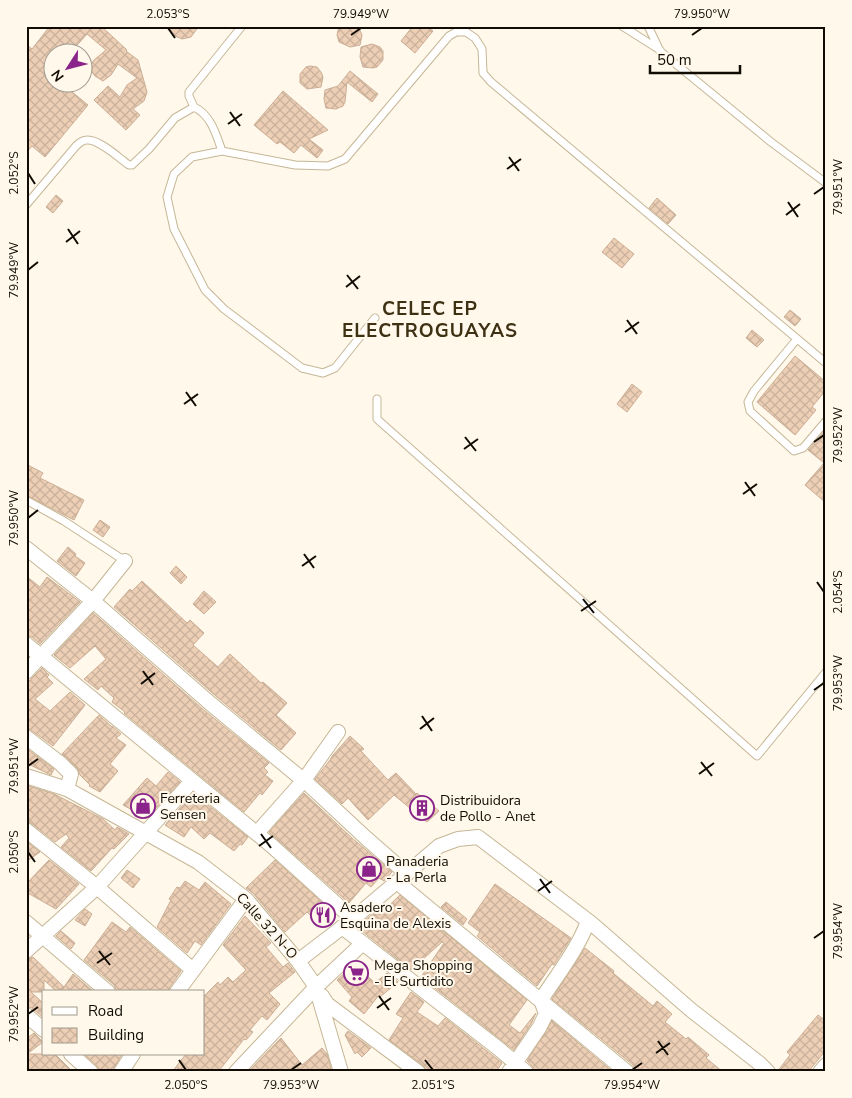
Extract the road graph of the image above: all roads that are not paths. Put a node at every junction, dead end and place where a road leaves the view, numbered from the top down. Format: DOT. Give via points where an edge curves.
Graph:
graph roads {
  1 [pos="242,26"];
  2 [pos="457,26"];
  3 [pos="622,26"];
  4 [pos="648,26"];
  5 [pos="449,36"];
  6 [pos="660,50"];
  7 [pos="194,107"];
  8 [pos="222,151"];
  9 [pos="826,183"];
  10 [pos="26,205"];
  11 [pos="375,318"];
  12 [pos="797,338"];
  13 [pos="826,363"];
  14 [pos="377,399"];
  15 [pos="826,421"];
  16 [pos="26,500"];
  17 [pos="26,548"];
  18 [pos="125,561"];
  19 [pos="93,601"];
  20 [pos="26,644"];
  21 [pos="42,657"];
  22 [pos="26,672"];
  23 [pos="826,672"];
  24 [pos="338,732"];
  25 [pos="26,737"];
  26 [pos="26,776"];
  27 [pos="304,780"];
  28 [pos="192,781"];
  29 [pos="66,789"];
  30 [pos="26,830"];
  31 [pos="144,833"];
  32 [pos="257,833"];
  33 [pos="402,878"];
  34 [pos="96,887"];
  35 [pos="246,899"];
  36 [pos="588,921"];
  37 [pos="26,922"];
  38 [pos="348,923"];
  39 [pos="43,935"];
  40 [pos="362,943"];
  41 [pos="26,951"];
  42 [pos="298,961"];
  43 [pos="193,970"];
  44 [pos="316,987"];
  45 [pos="106,990"];
  46 [pos="178,990"];
  47 [pos="541,1000"];
  48 [pos="26,1015"];
  49 [pos="42,1028"];
  50 [pos="73,1056"];
  51 [pos="132,1056"];
  52 [pos="826,1065"];
  53 [pos="517,1069"];
  54 [pos="762,1069"];
  55 [pos="91,1072"];
  56 [pos="121,1072"];
  57 [pos="236,1072"];
  58 [pos="341,1072"];
  59 [pos="418,1072"];
  60 [pos="627,1072"];
  61 [pos="820,1072"];
  1 -- 7 [label="lane" via="189,92"];
  2 -- 5 [label="lane"];
  3 -- 6 [label="lane"];
  4 -- 6 [label="lane"];
  5 -- 8 [label="lane" via="345,159 328,166 295,165"];
  5 -- 12 [label="lane" via="466,32 475,38 482,49 483,73 491,82"];
  6 -- 9 [label="lane"];
  7 -- 8 [label="lane" via="202,111 215,129"];
  7 -- 10 [label="lane" via="175,118 132,165 97,141 81,142"];
  8 -- 11 [label="lane" via="192,157 174,174 167,197 174,229 205,290 302,368 323,373 335,368"];
  12 -- 13 [label="lane"];
  12 -- 15 [label="lane" via="754,391 748,402 750,412 794,451 803,448"];
  14 -- 23 [label="lane" via="377,419 757,756"];
  16 -- 18 [label="lane"];
  17 -- 19 [label="street"];
  18 -- 19 [label="street"];
  19 -- 21 [label="street"];
  19 -- 27 [label="street"];
  20 -- 21 [label="street"];
  21 -- 22 [label="street"];
  21 -- 28 [label="street"];
  24 -- 27 [label="street"];
  25 -- 29 [label="street" via="71,774"];
  26 -- 29 [label="street, Calle 32 N-O"];
  27 -- 32 [label="street"];
  27 -- 33 [label="street" via="366,838"];
  28 -- 31 [label="street"];
  28 -- 32 [label="street"];
  29 -- 31 [label="street, Calle 32 N-O"];
  30 -- 34 [label="street"];
  31 -- 34 [label="street"];
  31 -- 35 [label="street, Calle 32 N-O" via="198,862"];
  32 -- 38 [label="street"];
  33 -- 36 [label="street" via="439,846 458,839 478,837"];
  33 -- 38 [label="street"];
  33 -- 47 [label="street"];
  34 -- 39 [label="street"];
  34 -- 43 [label="street"];
  35 -- 42 [label="street, Calle 32 N-O"];
  35 -- 43 [label="street"];
  36 -- 47 [label="street"];
  36 -- 54 [label="street"];
  37 -- 39 [label="street"];
  38 -- 40 [label="street"];
  38 -- 42 [label="street"];
  39 -- 41 [label="street"];
  39 -- 45 [label="street"];
  40 -- 44 [label="street"];
  40 -- 53 [label="street"];
  42 -- 44 [label="street, Calle 32 N-O"];
  43 -- 46 [label="street"];
  44 -- 57 [label="street"];
  44 -- 58 [label="street, Calle 32 N-O"];
  44 -- 59 [label="street" via="327,1004"];
  47 -- 53 [label="street" via="546,1014"];
  47 -- 60 [label="street"];
  48 -- 49 [label="street"];
  50 -- 55 [label="street"];
  51 -- 56 [label="street"];
  52 -- 61 [label="street"];
}
